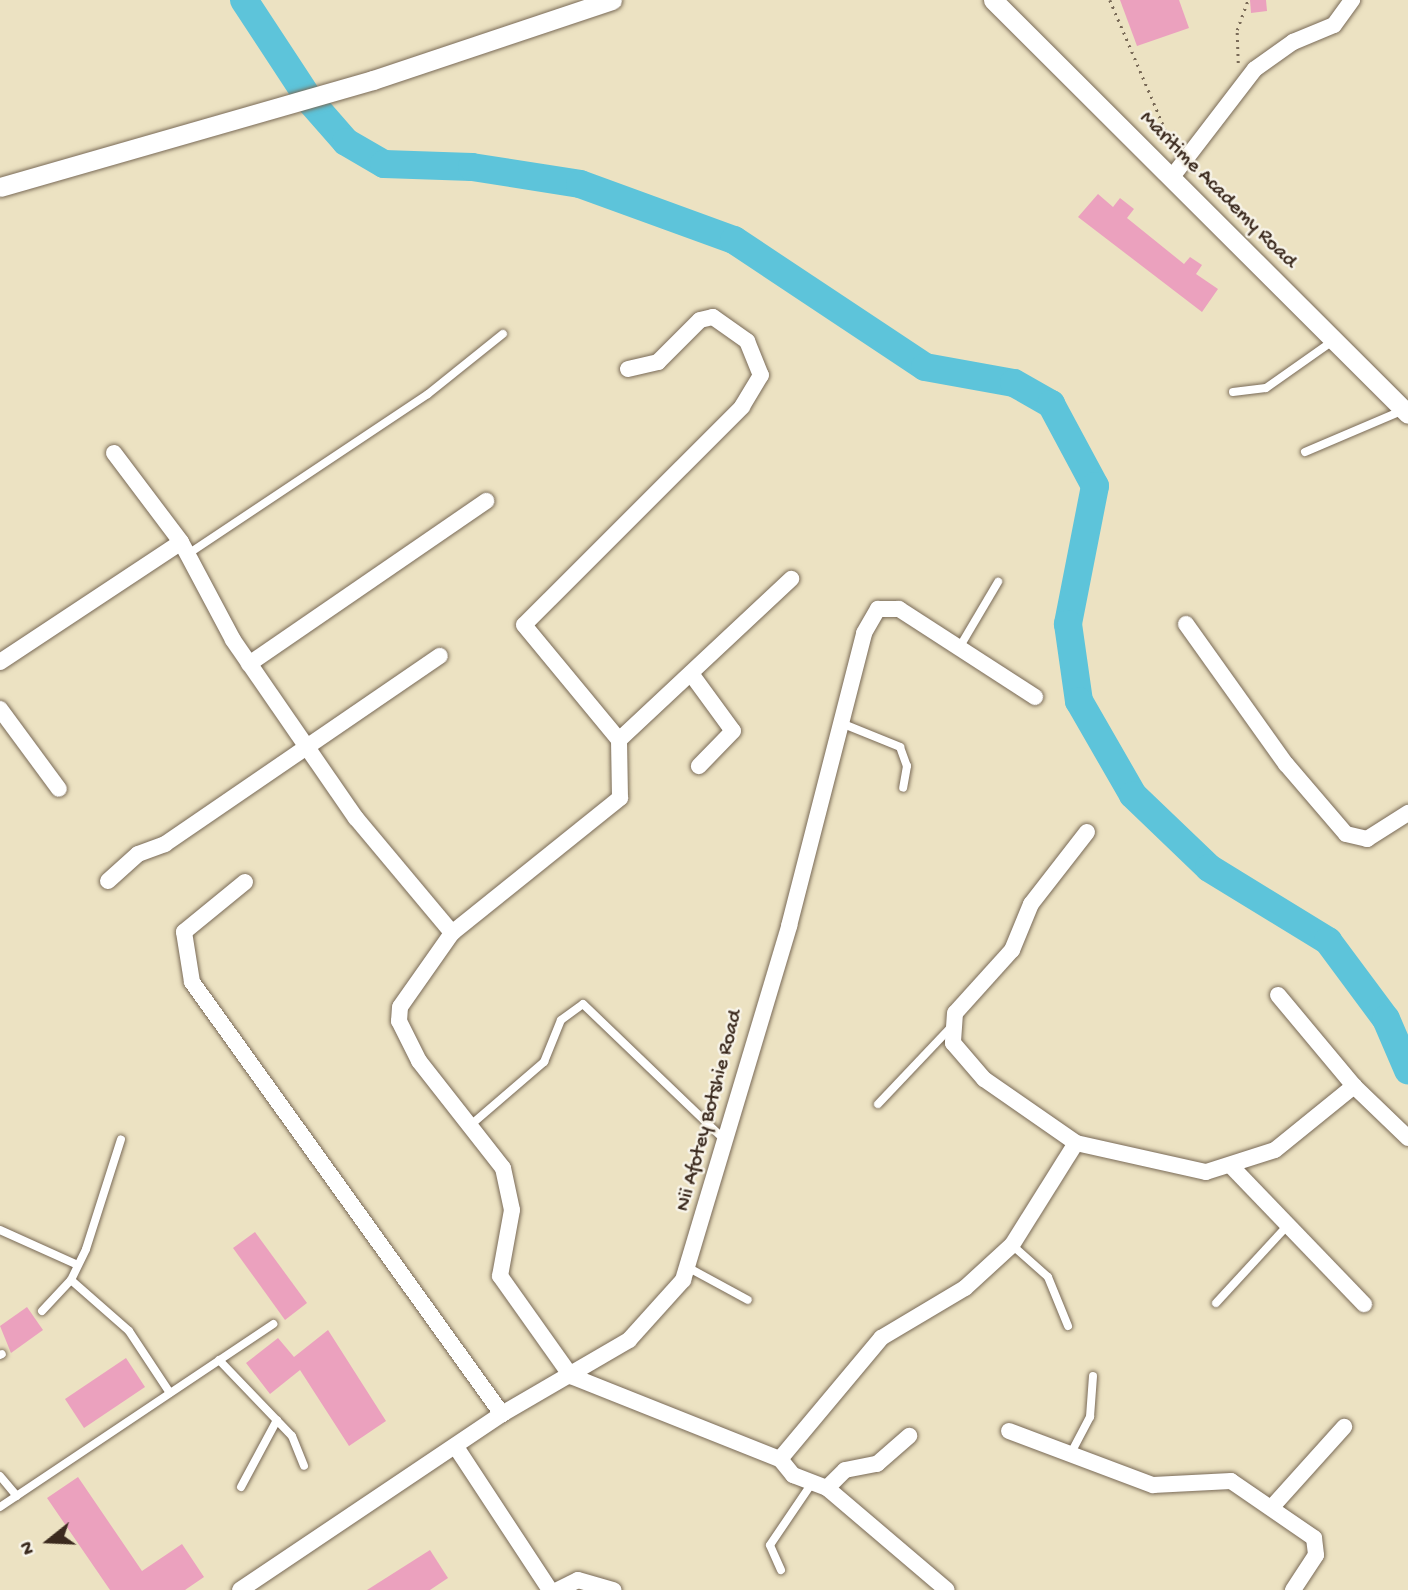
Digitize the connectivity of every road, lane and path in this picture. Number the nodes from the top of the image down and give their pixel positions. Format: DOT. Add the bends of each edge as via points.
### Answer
graph roads {
  1 [pos="612,0"];
  2 [pos="993,0"];
  3 [pos="1110,0"];
  4 [pos="1248,0"];
  5 [pos="1352,0"];
  6 [pos="1240,95"];
  7 [pos="1176,172"];
  8 [pos="0,187"];
  9 [pos="503,334"];
  10 [pos="1334,340"];
  11 [pos="628,369"];
  12 [pos="1233,392"];
  13 [pos="1406,412"];
  14 [pos="1305,452"];
  15 [pos="114,453"];
  16 [pos="486,501"];
  17 [pos="185,548"];
  18 [pos="791,579"];
  19 [pos="998,582"];
  20 [pos="1186,624"];
  21 [pos="959,648"];
  22 [pos="440,656"];
  23 [pos="0,662"];
  24 [pos="249,664"];
  25 [pos="692,676"];
  26 [pos="1035,697"];
  27 [pos="0,709"];
  28 [pos="839,722"];
  29 [pos="619,740"];
  30 [pos="308,748"];
  31 [pos="699,766"];
  32 [pos="903,788"];
  33 [pos="59,789"];
  34 [pos="1408,813"];
  35 [pos="1087,832"];
  36 [pos="108,881"];
  37 [pos="245,882"];
  38 [pos="452,933"];
  39 [pos="1278,995"];
  40 [pos="950,1028"];
  41 [pos="1354,1086"];
  42 [pos="878,1104"];
  43 [pos="473,1123"];
  44 [pos="1408,1138"];
  45 [pos="121,1139"];
  46 [pos="726,1141"];
  47 [pos="1076,1143"];
  48 [pos="1233,1168"];
  49 [pos="1288,1225"];
  50 [pos="0,1230"];
  51 [pos="1012,1245"];
  52 [pos="78,1265"];
  53 [pos="687,1267"];
  54 [pos="71,1280"];
  55 [pos="748,1300"];
  56 [pos="1216,1303"];
  57 [pos="1364,1304"];
  58 [pos="42,1311"];
  59 [pos="274,1324"];
  60 [pos="1068,1326"];
  61 [pos="219,1360"];
  62 [pos="571,1376"];
  63 [pos="1093,1376"];
  64 [pos="170,1393"];
  65 [pos="502,1414"];
  66 [pos="277,1420"];
  67 [pos="1344,1427"];
  68 [pos="1009,1431"];
  69 [pos="909,1436"];
  70 [pos="456,1447"];
  71 [pos="1072,1453"];
  72 [pos="780,1459"];
  73 [pos="304,1466"];
  74 [pos="0,1476"];
  75 [pos="819,1485"];
  76 [pos="241,1487"];
  77 [pos="17,1496"];
  78 [pos="0,1507"];
  79 [pos="1272,1507"];
  80 [pos="781,1570"];
  81 [pos="240,1590"];
  82 [pos="550,1590"];
  83 [pos="558,1590"];
  84 [pos="614,1590"];
  85 [pos="947,1590"];
  86 [pos="1293,1590"];
  1 -- 8 [label="street" via="348,88"];
  2 -- 7 [label="street, Maritime Academy Road"];
  3 -- 7 [label="path"];
  4 -- 6 [label="path" via="1237,30"];
  5 -- 6 [label="street" via="1346,17 1261,63"];
  6 -- 7 [label="street"];
  7 -- 10 [label="street, Maritime Academy Road"];
  9 -- 17 [label="lane" via="428,394"];
  10 -- 12 [label="lane" via="1266,388"];
  10 -- 13 [label="street, Maritime Academy Road"];
  11 -- 29 [label="street" via="658,362 700,320 713,317 747,341 761,375 742,407 524,625"];
  13 -- 14 [label="lane"];
  15 -- 17 [label="street"];
  16 -- 24 [label="street"];
  17 -- 23 [label="street"];
  17 -- 24 [label="street"];
  18 -- 25 [label="street"];
  19 -- 21 [label="lane"];
  20 -- 34 [label="street" via="1286,764 1346,834 1367,839"];
  21 -- 26 [label="street, Nii Afotey Botshie Road"];
  21 -- 28 [label="street, Nii Afotey Botshie Road" via="899,609 878,609 864,633"];
  22 -- 30 [label="street"];
  24 -- 30 [label="street"];
  25 -- 29 [label="street"];
  25 -- 31 [label="street" via="733,731"];
  27 -- 33 [label="street"];
  28 -- 32 [label="lane" via="901,747 907,766"];
  28 -- 46 [label="street, Nii Afotey Botshie Road" via="813,839"];
  29 -- 38 [label="street" via="622,784 609,812"];
  30 -- 36 [label="street" via="165,844 138,854"];
  30 -- 38 [label="street" via="356,818"];
  35 -- 40 [label="street" via="1031,904 1013,950 956,1013"];
  37 -- 65 [label="street" via="184,932 192,982"];
  38 -- 43 [label="street" via="404,1000 399,1021 419,1061"];
  39 -- 41 [label="street"];
  40 -- 42 [label="lane"];
  40 -- 47 [label="street" via="959,1053 984,1079"];
  41 -- 44 [label="street"];
  41 -- 48 [label="street" via="1275,1150"];
  43 -- 46 [label="lane" via="544,1062 561,1020 583,1004"];
  43 -- 62 [label="street" via="508,1183 512,1210 498,1261 505,1292"];
  45 -- 52 [label="lane"];
  46 -- 53 [label="street, Nii Afotey Botshie Road"];
  47 -- 48 [label="street" via="1189,1170"];
  47 -- 51 [label="street"];
  48 -- 49 [label="street"];
  49 -- 56 [label="lane"];
  49 -- 57 [label="street"];
  50 -- 52 [label="lane"];
  51 -- 60 [label="lane" via="1048,1277"];
  51 -- 72 [label="street" via="965,1288 881,1338"];
  52 -- 54 [label="lane"];
  53 -- 55 [label="lane"];
  53 -- 62 [label="street, Nii Afotey Botshie Road" via="629,1340"];
  54 -- 58 [label="lane"];
  54 -- 64 [label="lane" via="129,1331"];
  59 -- 61 [label="lane"];
  61 -- 64 [label="lane"];
  61 -- 66 [label="lane"];
  62 -- 65 [label="street, Nii Afotey Botshie Road"];
  62 -- 72 [label="street"];
  63 -- 71 [label="lane" via="1090,1417"];
  64 -- 77 [label="lane"];
  65 -- 70 [label="street, Nii Afotey Botshie Road"];
  66 -- 73 [label="lane"];
  66 -- 76 [label="lane"];
  67 -- 79 [label="street"];
  68 -- 71 [label="street"];
  69 -- 75 [label="street" via="877,1464 845,1470"];
  70 -- 81 [label="street, Nii Afotey Botshie Road"];
  70 -- 82 [label="street"];
  71 -- 79 [label="street" via="1153,1485 1231,1481"];
  72 -- 75 [label="street"];
  74 -- 77 [label="lane"];
  75 -- 80 [label="lane" via="771,1545"];
  75 -- 85 [label="street"];
  77 -- 78 [label="lane"];
  79 -- 86 [label="street" via="1314,1538 1316,1555"];
  83 -- 84 [label="street" via="578,1580"];
}
